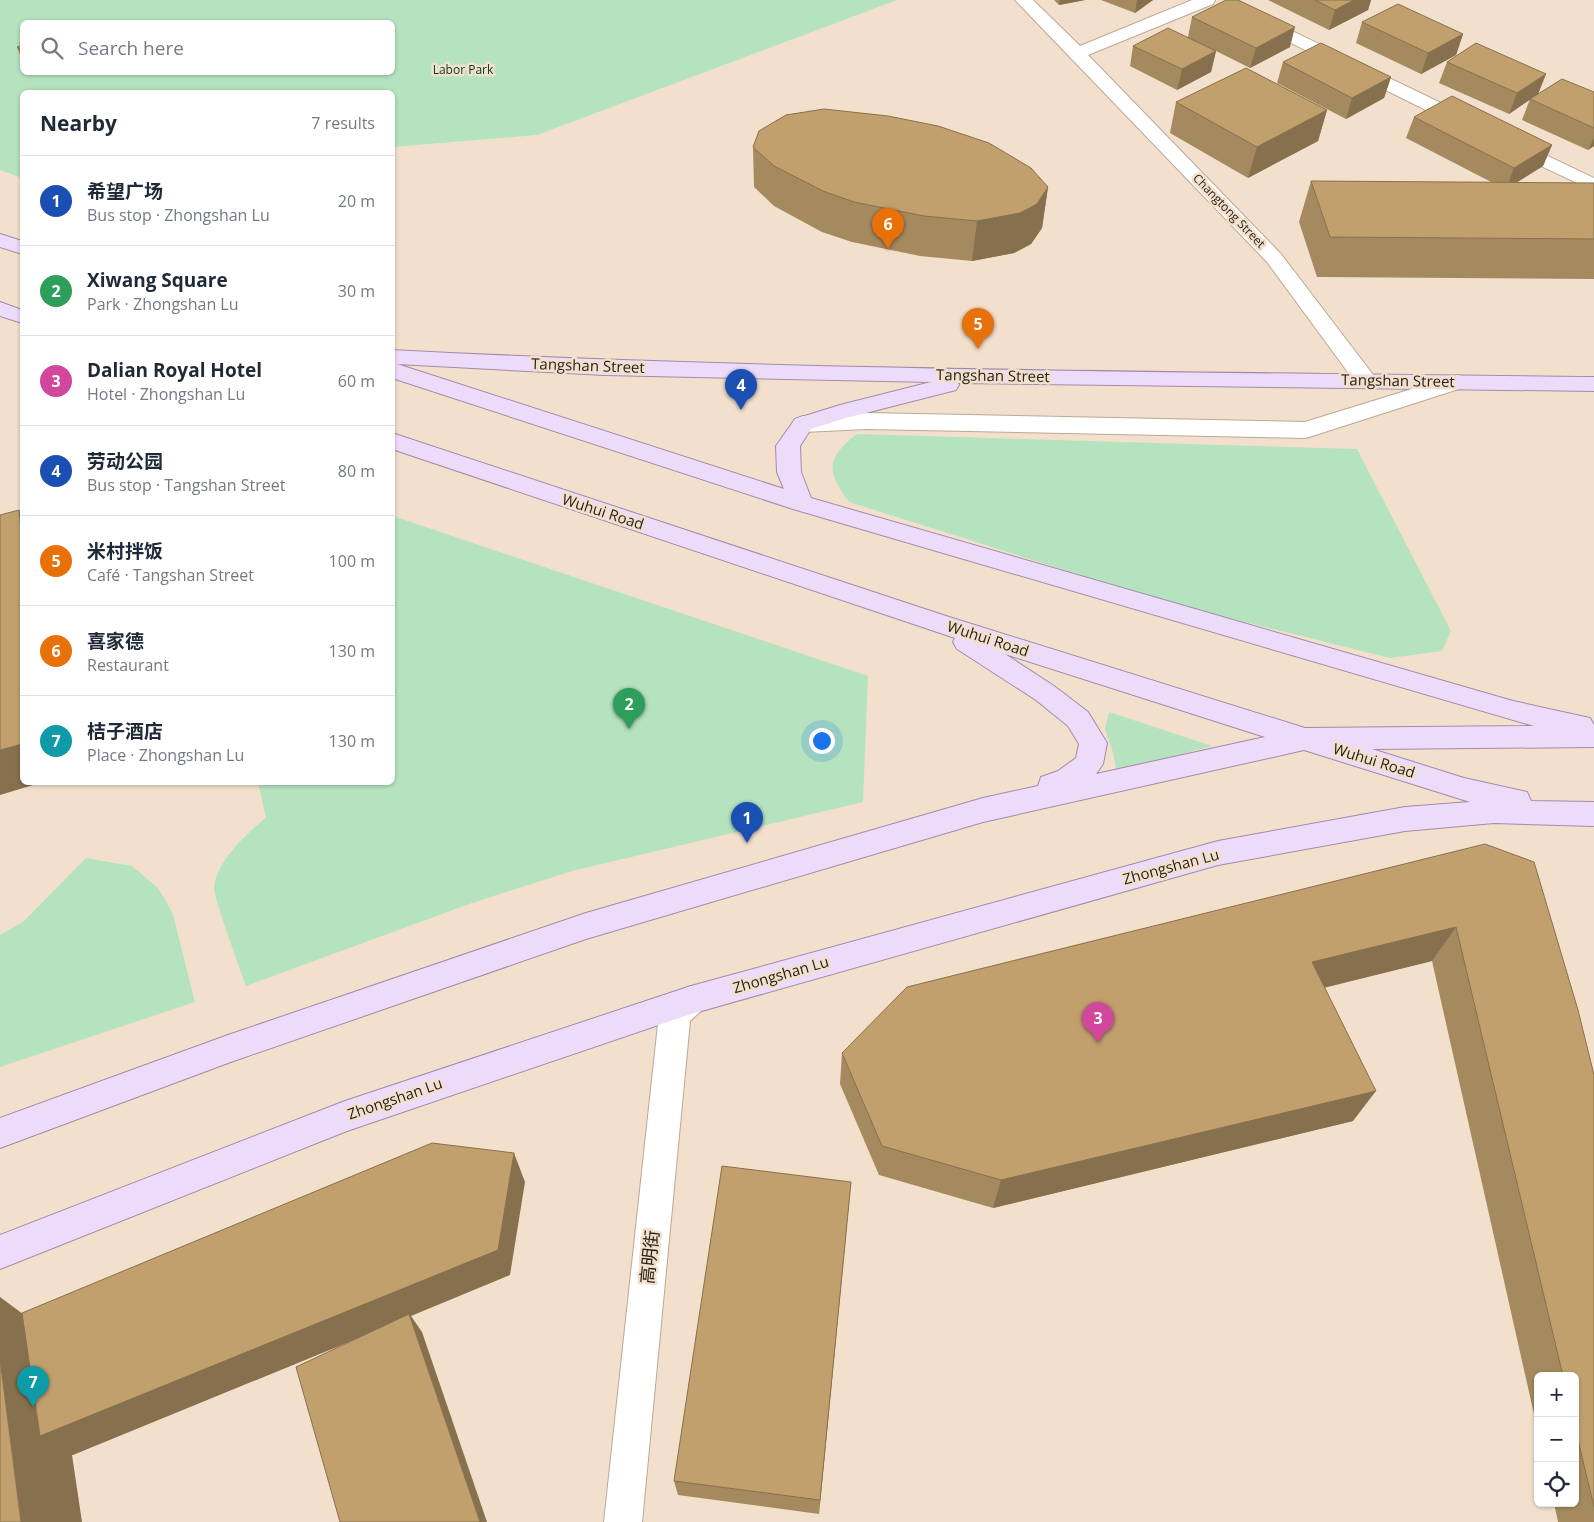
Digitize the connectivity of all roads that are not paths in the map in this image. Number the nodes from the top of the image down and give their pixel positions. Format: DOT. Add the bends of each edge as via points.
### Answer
graph roads {
  1 [pos="1023,0"];
  2 [pos="1208,0"];
  3 [pos="1245,13"];
  4 [pos="1077,53"];
  5 [pos="1594,185"];
  6 [pos="0,240"];
  7 [pos="20,247"];
  8 [pos="0,308"];
  9 [pos="20,308"];
  10 [pos="20,316"];
  11 [pos="395,357"];
  12 [pos="395,371"];
  13 [pos="981,376"];
  14 [pos="1366,381"];
  15 [pos="1457,382"];
  16 [pos="1594,384"];
  17 [pos="804,424"];
  18 [pos="395,442"];
  19 [pos="801,503"];
  20 [pos="937,623"];
  21 [pos="1594,728"];
  22 [pos="1594,736"];
  23 [pos="1304,739"];
  24 [pos="983,810"];
  25 [pos="1593,817"];
  26 [pos="691,1000"];
  27 [pos="0,1133"];
  28 [pos="0,1252"];
  29 [pos="623,1522"];
  1 -- 4 [label="street, Changtong Street"];
  2 -- 4 [label="street"];
  3 -- 5 [label="street"];
  4 -- 14 [label="street, Changtong Street" via="1274,258"];
  6 -- 7 [label="main road"];
  8 -- 9 [label="main road"];
  8 -- 10 [label="main road"];
  11 -- 13 [label="main road, Tangshan Street" via="604,368"];
  12 -- 19 [label="main road"];
  13 -- 14 [label="main road, Tangshan Street"];
  13 -- 17 [label="main road"];
  14 -- 15 [label="main road, Tangshan Street"];
  15 -- 16 [label="main road, Tangshan Street"];
  15 -- 17 [label="street" via="1306,430 867,422"];
  17 -- 19 [label="main road" via="788,446 789,472"];
  18 -- 20 [label="main road, Wuhui Road"];
  19 -- 21 [label="main road" via="1514,711"];
  20 -- 23 [label="main road, Wuhui Road"];
  20 -- 24 [label="main road" via="1045,693 1078,719 1093,743 1089,764 1068,779"];
  22 -- 23 [label="main road"];
  23 -- 24 [label="main road"];
  23 -- 25 [label="main road, Wuhui Road" via="1464,790"];
  24 -- 27 [label="main road" via="586,926 228,1049"];
  25 -- 26 [label="main road, Zhongshan Lu" via="1494,811 1405,819 1218,853"];
  26 -- 28 [label="main road, Zhongshan Lu" via="345,1116"];
  26 -- 29 [label="street, 高明街" via="674,1015"];
}
